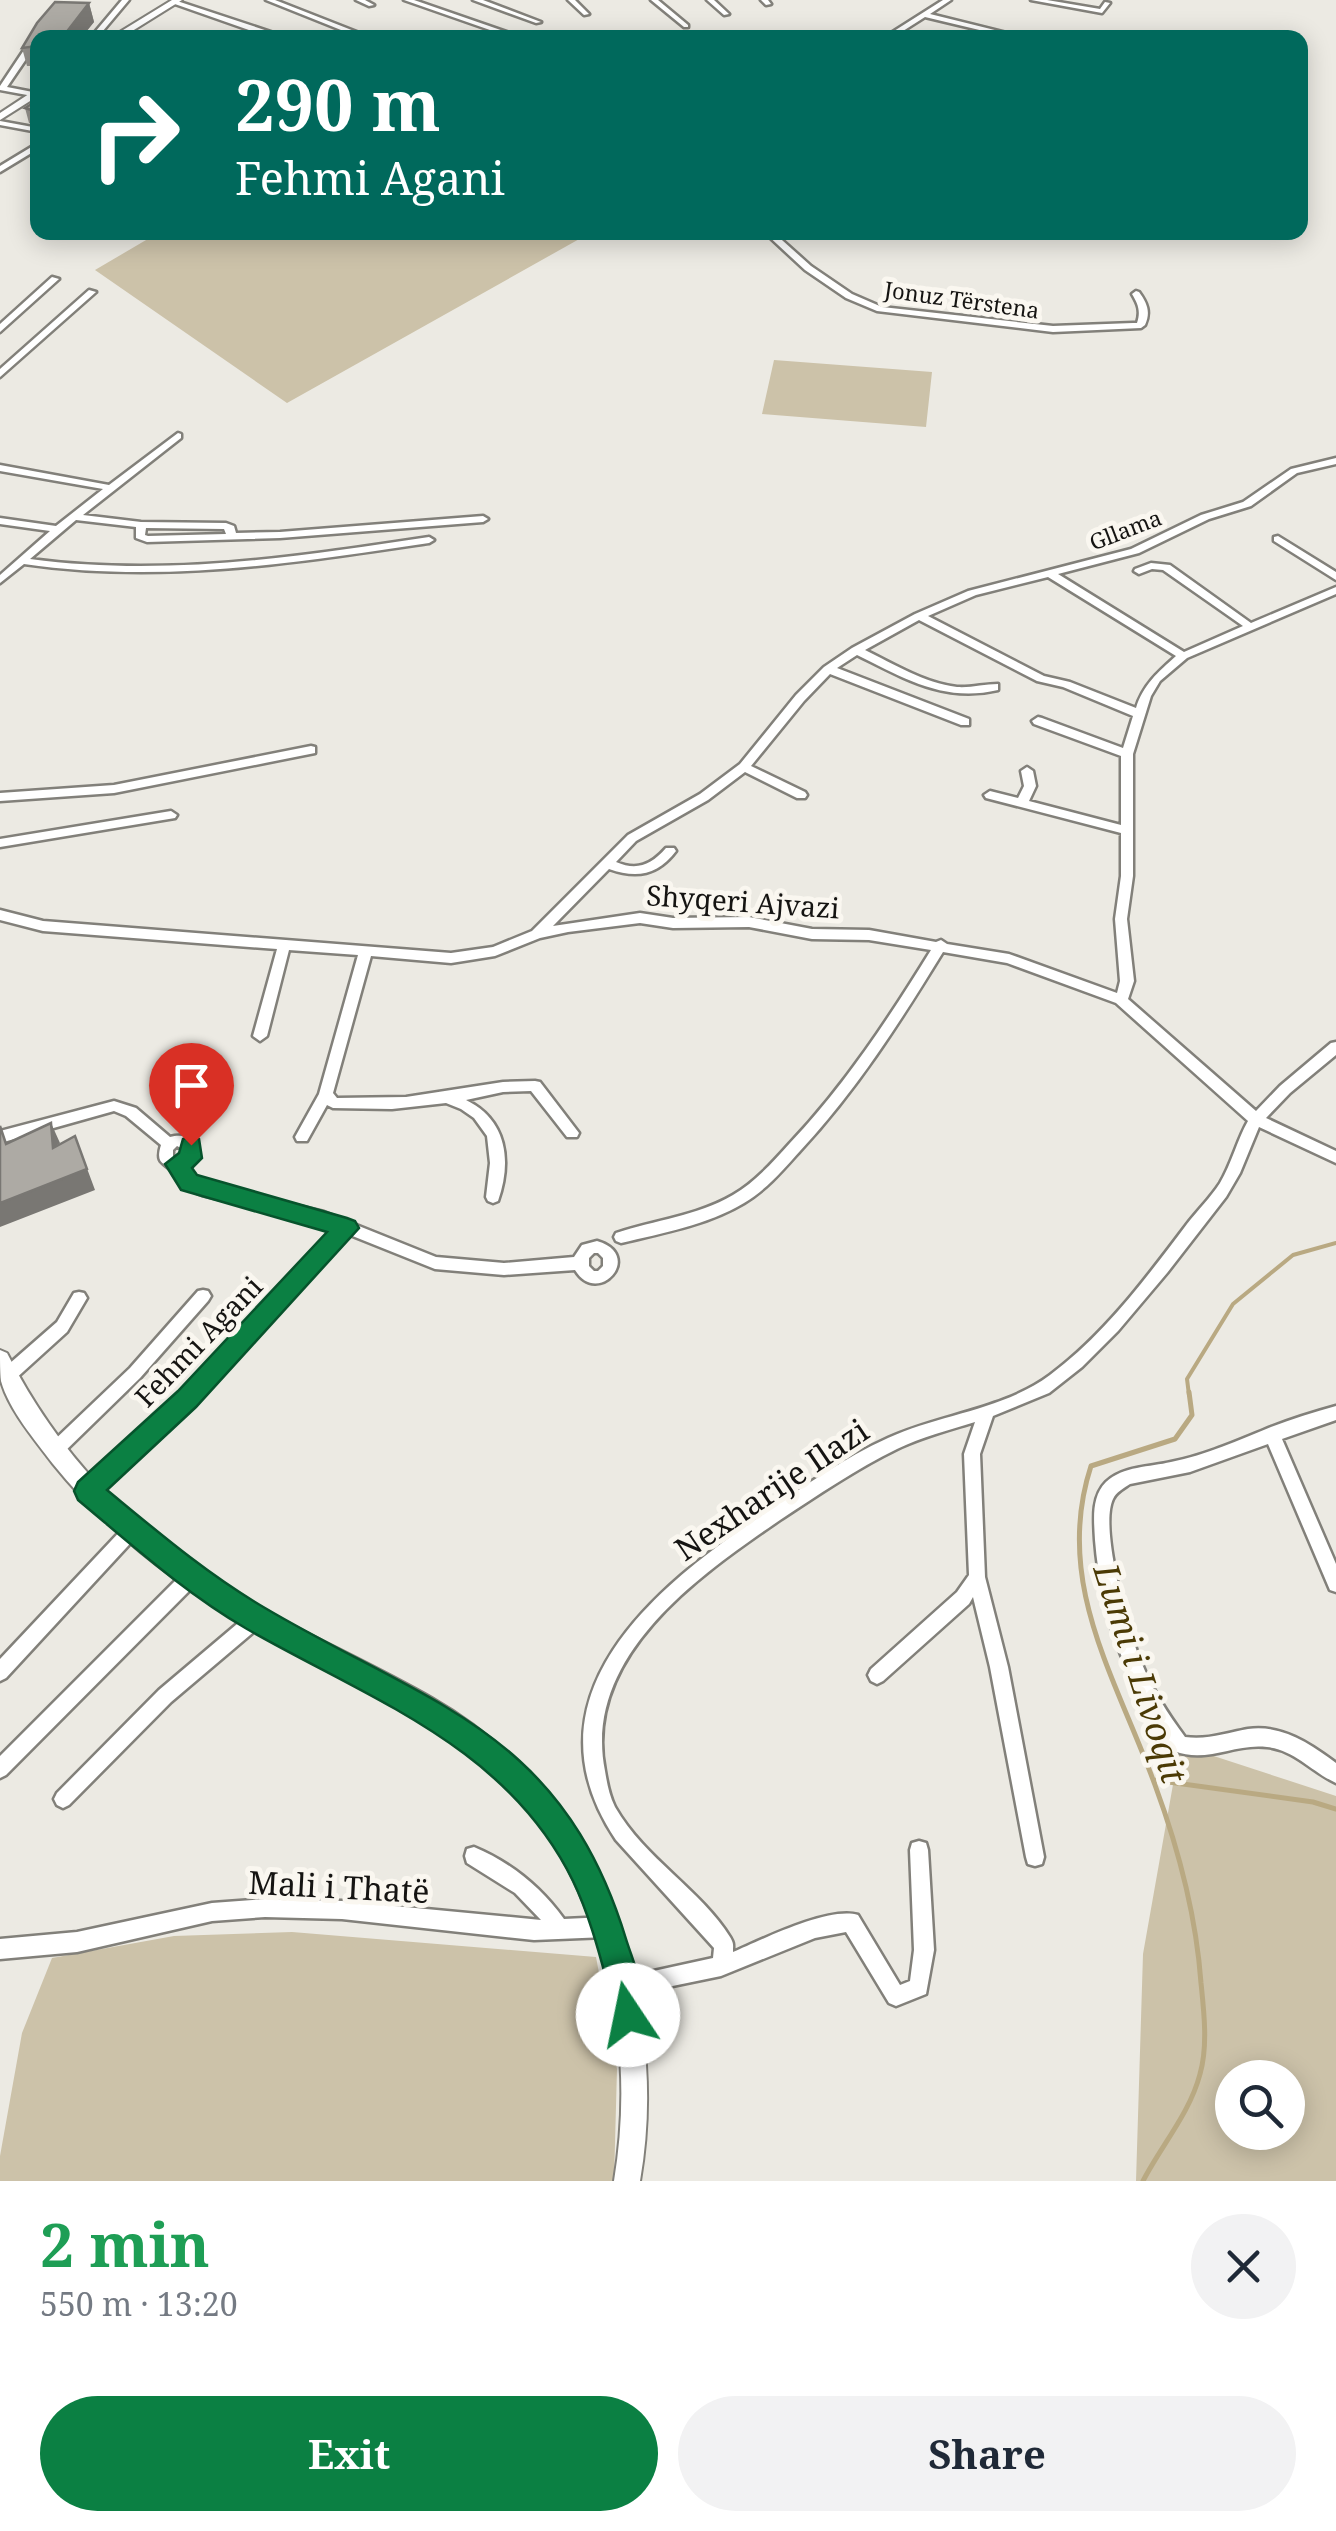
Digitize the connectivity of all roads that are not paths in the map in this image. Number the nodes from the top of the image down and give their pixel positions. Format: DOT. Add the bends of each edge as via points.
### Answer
graph roads {
  1 [pos="126,0"];
  2 [pos="269,0"];
  3 [pos="359,0"];
  4 [pos="408,0"];
  5 [pos="476,0"];
  6 [pos="571,0"];
  7 [pos="654,0"];
  8 [pos="710,0"];
  9 [pos="948,0"];
  10 [pos="1034,0"];
  11 [pos="176,1"];
  12 [pos="1107,3"];
  13 [pos="371,5"];
  14 [pos="586,14"];
  15 [pos="726,14"];
  16 [pos="924,15"];
  17 [pos="538,22"];
  18 [pos="686,26"];
  19 [pos="100,30"];
  20 [pos="127,30"];
  21 [pos="258,30"];
  22 [pos="348,30"];
  23 [pos="497,30"];
  24 [pos="898,30"];
  25 [pos="989,30"];
  26 [pos="30,47"];
  27 [pos="2,88"];
  28 [pos="30,92"];
  29 [pos="30,98"];
  30 [pos="0,120"];
  31 [pos="30,128"];
  32 [pos="30,149"];
  33 [pos="0,170"];
  34 [pos="777,240"];
  35 [pos="55,279"];
  36 [pos="92,292"];
  37 [pos="1136,294"];
  38 [pos="0,329"];
  39 [pos="0,374"];
  40 [pos="178,436"];
  41 [pos="1336,460"];
  42 [pos="0,468"];
  43 [pos="112,488"];
  44 [pos="76,517"];
  45 [pos="483,519"];
  46 [pos="0,520"];
  47 [pos="58,529"];
  48 [pos="1278,539"];
  49 [pos="428,540"];
  50 [pos="25,561"];
  51 [pos="1138,571"];
  52 [pos="1051,574"];
  53 [pos="1336,578"];
  54 [pos="0,580"];
  55 [pos="1336,590"];
  56 [pos="918,616"];
  57 [pos="1252,628"];
  58 [pos="856,650"];
  59 [pos="1183,656"];
  60 [pos="828,670"];
  61 [pos="994,687"];
  62 [pos="1138,712"];
  63 [pos="1038,720"];
  64 [pos="966,722"];
  65 [pos="311,750"];
  66 [pos="1127,754"];
  67 [pos="744,767"];
  68 [pos="1027,770"];
  69 [pos="990,794"];
  70 [pos="801,795"];
  71 [pos="0,797"];
  72 [pos="1022,803"];
  73 [pos="170,814"];
  74 [pos="1125,830"];
  75 [pos="0,843"];
  76 [pos="670,851"];
  77 [pos="606,863"];
  78 [pos="0,915"];
  79 [pos="537,934"];
  80 [pos="941,945"];
  81 [pos="284,946"];
  82 [pos="365,953"];
  83 [pos="1121,1000"];
  84 [pos="260,1036"];
  85 [pos="1336,1047"];
  86 [pos="326,1094"];
  87 [pos="447,1098"];
  88 [pos="1256,1119"];
  89 [pos="572,1134"];
  90 [pos="302,1137"];
  91 [pos="0,1138"];
  92 [pos="170,1144"];
  93 [pos="1336,1156"];
  94 [pos="177,1164"];
  95 [pos="493,1197"];
  96 [pos="347,1228"];
  97 [pos="621,1237"];
  98 [pos="578,1263"];
  99 [pos="203,1296"];
  100 [pos="80,1298"];
  101 [pos="5,1380"];
  102 [pos="987,1411"];
  103 [pos="1336,1414"];
  104 [pos="1272,1434"];
  105 [pos="54,1451"];
  106 [pos="87,1491"];
  107 [pos="132,1530"];
  108 [pos="190,1577"];
  109 [pos="977,1578"];
  110 [pos="1336,1584"];
  111 [pos="256,1619"];
  112 [pos="0,1672"];
  113 [pos="877,1675"];
  114 [pos="0,1769"];
  115 [pos="1336,1774"];
  116 [pos="64,1799"];
  117 [pos="920,1850"];
  118 [pos="474,1856"];
  119 [pos="1035,1856"];
  120 [pos="606,1927"];
  121 [pos="559,1929"];
  122 [pos="0,1948"];
  123 [pos="721,1966"];
  124 [pos="624,1986"];
  125 [pos="627,2181"];
  1 -- 19 [label="street"];
  2 -- 22 [label="street"];
  3 -- 13 [label="street"];
  4 -- 23 [label="street"];
  5 -- 17 [label="street"];
  6 -- 14 [label="street"];
  7 -- 18 [label="street"];
  8 -- 15 [label="street"];
  9 -- 16 [label="street"];
  10 -- 12 [label="street" via="1091,12"];
  11 -- 20 [label="main road"];
  11 -- 21 [label="street"];
  16 -- 24 [label="street"];
  16 -- 25 [label="street"];
  26 -- 27 [label="street"];
  27 -- 28 [label="street"];
  29 -- 30 [label="main road"];
  30 -- 31 [label="street"];
  32 -- 33 [label="street"];
  34 -- 37 [label="street, Jonuz Tërstena" via="850,296 902,313 1053,329 1142,325 1143,303"];
  35 -- 38 [label="street"];
  36 -- 39 [label="street"];
  40 -- 43 [label="street"];
  41 -- 52 [label="street, Gllama" via="1294,471 1247,504 1135,550"];
  42 -- 43 [label="street"];
  43 -- 44 [label="street"];
  44 -- 45 [label="street" via="141,525 140,536 148,539"];
  44 -- 47 [label="street"];
  46 -- 47 [label="street"];
  47 -- 50 [label="street"];
  48 -- 53 [label="street"];
  49 -- 50 [label="street" via="189,567 96,570"];
  50 -- 54 [label="street"];
  51 -- 57 [label="street" via="1166,567"];
  52 -- 56 [label="street, Gllama" via="1006,582"];
  52 -- 59 [label="street"];
  55 -- 57 [label="street"];
  56 -- 58 [label="street, Gllama"];
  56 -- 62 [label="street" via="1041,680"];
  57 -- 59 [label="street"];
  58 -- 60 [label="street, Gllama"];
  58 -- 61 [label="street" via="950,691"];
  59 -- 62 [label="street" via="1156,678"];
  60 -- 64 [label="street"];
  60 -- 67 [label="street, Gllama"];
  62 -- 66 [label="street"];
  63 -- 66 [label="street"];
  65 -- 71 [label="street" via="114,789"];
  66 -- 74 [label="street"];
  67 -- 70 [label="street"];
  67 -- 77 [label="street, Gllama" via="632,838"];
  68 -- 72 [label="street" via="1030,786"];
  69 -- 72 [label="street"];
  72 -- 74 [label="street"];
  73 -- 75 [label="street"];
  74 -- 83 [label="street" via="1121,919 1127,981"];
  76 -- 77 [label="street" via="648,872"];
  77 -- 79 [label="street, Gllama"];
  78 -- 81 [label="street, Shyqeri Ajvazi" via="43,926"];
  79 -- 80 [label="street, Shyqeri Ajvazi" via="640,918 749,922"];
  79 -- 82 [label="street, Shyqeri Ajvazi" via="495,951 451,958"];
  80 -- 83 [label="street, Shyqeri Ajvazi" via="1009,958"];
  80 -- 97 [label="street" via="818,1124 764,1180 712,1211"];
  81 -- 82 [label="street, Shyqeri Ajvazi"];
  81 -- 84 [label="street"];
  82 -- 86 [label="street"];
  83 -- 88 [label="street, Shyqeri Ajvazi"];
  85 -- 88 [label="street"];
  86 -- 87 [label="street" via="332,1103 374,1105"];
  86 -- 90 [label="street"];
  87 -- 89 [label="street" via="535,1086"];
  87 -- 95 [label="street" via="486,1118 496,1137"];
  88 -- 93 [label="street, Shyqeri Ajvazi"];
  88 -- 102 [label="street, Nexharije Ilazi" via="1229,1180 1149,1288 1054,1382"];
  91 -- 92 [label="street" via="114,1106"];
  92 -- 94 [label="street" via="164,1157"];
  92 -- 94 [label="street" via="182,1141 193,1149"];
  94 -- 96 [label="street" via="202,1189"];
  96 -- 98 [label="street" via="410,1255 466,1268"];
  96 -- 106 [label="street, Fehmi Agani" via="187,1399"];
  99 -- 105 [label="street, Fehmi Agani"];
  100 -- 101 [label="street" via="62,1327"];
  101 -- 105 [label="main road"];
  102 -- 109 [label="street" via="972,1454"];
  102 -- 123 [label="street, Nexharije Ilazi" via="907,1437 827,1480 662,1601 614,1660 594,1710 588,1752 600,1798 705,1918 724,1945"];
  103 -- 104 [label="street"];
  104 -- 110 [label="street"];
  104 -- 115 [label="street" via="1112,1487 1102,1506 1112,1603 1157,1712 1180,1745 1272,1740 1315,1756"];
  105 -- 106 [label="main road"];
  106 -- 107 [label="main road"];
  107 -- 108 [label="main road"];
  107 -- 112 [label="street"];
  108 -- 111 [label="main road"];
  108 -- 114 [label="street"];
  109 -- 113 [label="street"];
  109 -- 119 [label="street"];
  111 -- 116 [label="street" via="165,1696"];
  111 -- 120 [label="main road" via="374,1678 480,1743 551,1818 584,1870"];
  117 -- 123 [label="street" via="920,1988 896,1996 852,1922 816,1928"];
  118 -- 121 [label="street" via="514,1878"];
  120 -- 121 [label="street, Mali i Thatë"];
  120 -- 124 [label="main road"];
  121 -- 122 [label="street, Mali i Thatë" via="265,1908 212,1912 77,1942"];
  123 -- 124 [label="street"];
  124 -- 125 [label="main road" via="634,2090"];
}
